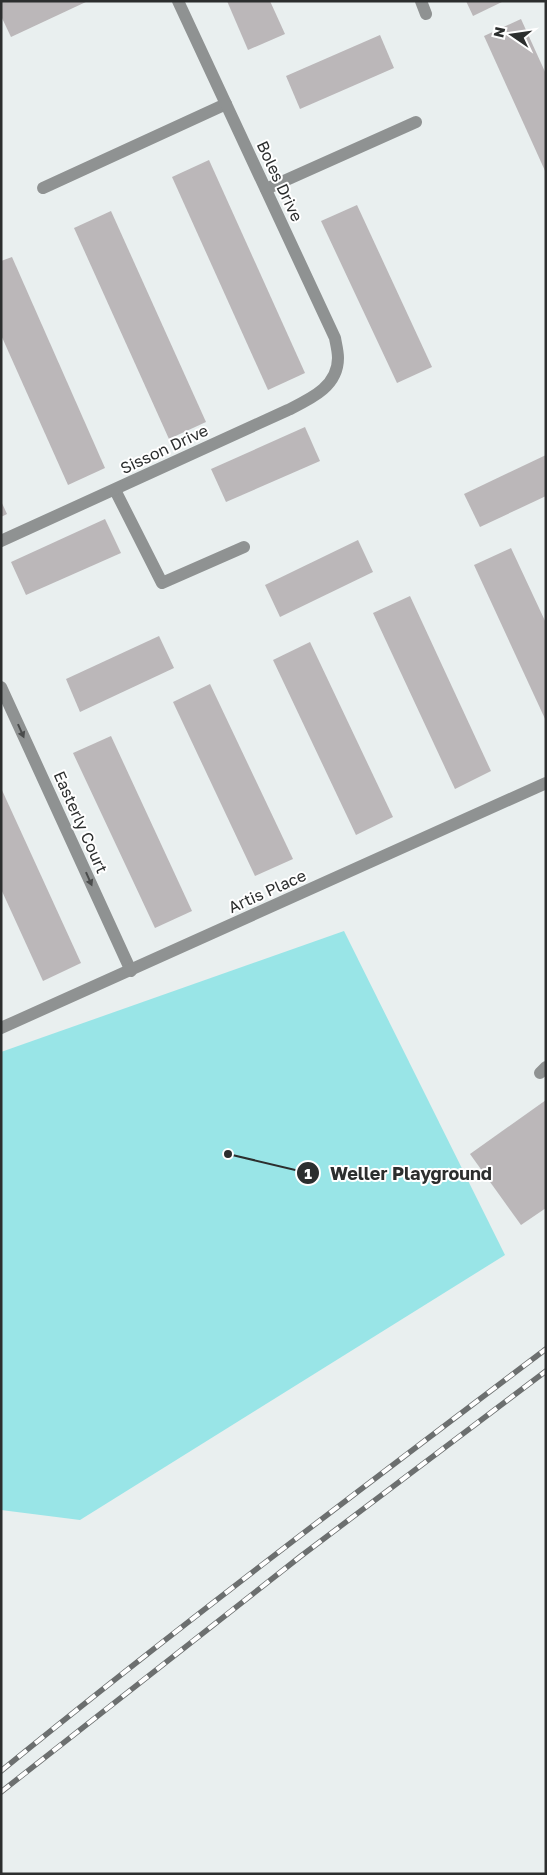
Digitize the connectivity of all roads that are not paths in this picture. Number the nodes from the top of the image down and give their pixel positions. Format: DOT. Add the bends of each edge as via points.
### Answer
graph roads {
  1 [pos="178,1"];
  2 [pos="421,1"];
  3 [pos="426,14"];
  4 [pos="226,104"];
  5 [pos="416,122"];
  6 [pos="43,188"];
  7 [pos="266,190"];
  8 [pos="333,377"];
  9 [pos="115,490"];
  10 [pos="1,541"];
  11 [pos="244,547"];
  12 [pos="1,687"];
  13 [pos="546,783"];
  14 [pos="131,971"];
  15 [pos="1,1028"];
  1 -- 4 [label="street, Boles Drive"];
  2 -- 3 [label="street"];
  4 -- 6 [label="street"];
  4 -- 7 [label="street, Boles Drive"];
  5 -- 7 [label="street"];
  7 -- 8 [label="street, Boles Drive" via="336,338 338,359"];
  8 -- 9 [label="street, Sisson Drive" via="324,390 288,410"];
  9 -- 10 [label="street, Sisson Drive"];
  9 -- 11 [label="street" via="162,582"];
  12 -- 14 [label="street, Easterly Court, one-way"];
  13 -- 14 [label="street, Artis Place"];
  14 -- 15 [label="street, Artis Place"];
}
